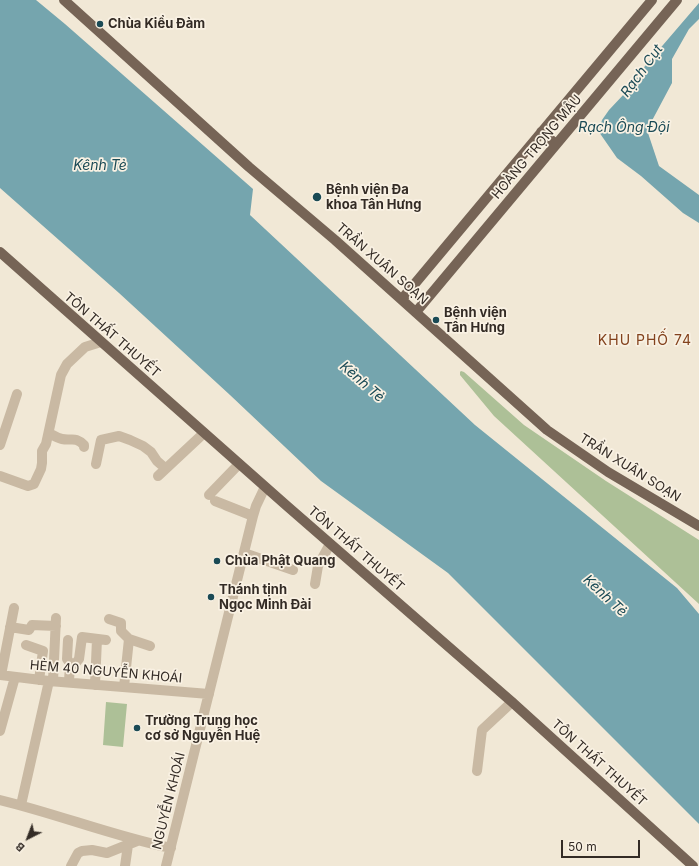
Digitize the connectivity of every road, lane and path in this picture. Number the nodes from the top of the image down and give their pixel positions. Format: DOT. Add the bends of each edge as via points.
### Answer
graph roads {
  1 [pos="64,0"];
  2 [pos="652,0"];
  3 [pos="677,0"];
  4 [pos="541,132"];
  5 [pos="556,144"];
  6 [pos="0,252"];
  7 [pos="402,299"];
  8 [pos="416,312"];
  9 [pos="101,342"];
  10 [pos="17,394"];
  11 [pos="49,433"];
  12 [pos="204,433"];
  13 [pos="0,445"];
  14 [pos="84,447"];
  15 [pos="96,464"];
  16 [pos="239,464"];
  17 [pos="165,468"];
  18 [pos="0,476"];
  19 [pos="158,476"];
  20 [pos="265,487"];
  21 [pos="253,516"];
  22 [pos="699,526"];
  23 [pos="330,544"];
  24 [pos="244,553"];
  25 [pos="293,570"];
  26 [pos="315,584"];
  27 [pos="14,608"];
  28 [pos="110,619"];
  29 [pos="10,627"];
  30 [pos="129,639"];
  31 [pos="68,640"];
  32 [pos="26,645"];
  33 [pos="150,646"];
  34 [pos="70,663"];
  35 [pos="1,675"];
  36 [pos="15,677"];
  37 [pos="47,681"];
  38 [pos="69,682"];
  39 [pos="95,685"];
  40 [pos="124,687"];
  41 [pos="209,694"];
  42 [pos="512,702"];
  43 [pos="0,731"];
  44 [pos="477,771"];
  45 [pos="0,800"];
  46 [pos="21,805"];
  47 [pos="133,843"];
  48 [pos="171,848"];
  49 [pos="71,866"];
  50 [pos="125,866"];
  51 [pos="166,866"];
  52 [pos="692,866"];
  1 -- 7 [label="main road, TRẦN XUÂN SOẠN" via="249,167"];
  2 -- 4 [label="main road, HOÀNG TRỌNG MẬU"];
  3 -- 5 [label="main road, HOÀNG TRỌNG MẬU"];
  4 -- 5 [label="main road"];
  4 -- 7 [label="main road, HOÀNG TRỌNG MẬU"];
  5 -- 8 [label="main road, HOÀNG TRỌNG MẬU"];
  6 -- 9 [label="main road, TÔN THẤT THUYẾT"];
  7 -- 8 [label="main road, TRẦN XUÂN SOẠN"];
  8 -- 22 [label="main road, TRẦN XUÂN SOẠN" via="547,430 608,472"];
  9 -- 11 [label="street" via="86,348 67,364 61,375"];
  9 -- 12 [label="main road, TÔN THẤT THUYẾT"];
  10 -- 13 [label="street"];
  11 -- 14 [label="street" via="63,439 79,440"];
  11 -- 18 [label="street" via="34,484 28,486"];
  12 -- 16 [label="main road, TÔN THẤT THUYẾT"];
  12 -- 17 [label="street"];
  15 -- 17 [label="street" via="101,440 118,436 143,446"];
  16 -- 20 [label="main road, TÔN THẤT THUYẾT"];
  16 -- 21 [label="street" via="212,498"];
  17 -- 19 [label="street"];
  20 -- 21 [label="street, NGUYỄN KHOÁI"];
  20 -- 23 [label="main road, TÔN THẤT THUYẾT"];
  21 -- 24 [label="street, NGUYỄN KHOÁI"];
  23 -- 26 [label="street" via="318,566"];
  23 -- 42 [label="main road, TÔN THẤT THUYẾT"];
  24 -- 25 [label="street"];
  24 -- 41 [label="street, NGUYỄN KHOÁI"];
  27 -- 29 [label="street"];
  28 -- 30 [label="street" via="121,623 121,631"];
  29 -- 35 [label="street"];
  29 -- 37 [label="street" via="29,630 32,625 56,622"];
  30 -- 33 [label="street"];
  30 -- 40 [label="street"];
  31 -- 34 [label="street" via="67,659"];
  32 -- 37 [label="street" via="44,651"];
  34 -- 38 [label="street"];
  34 -- 39 [label="street" via="75,664 79,659 82,637 102,639"];
  35 -- 36 [label="street, HẺM 40 NGUYỄN KHOÁI"];
  36 -- 37 [label="street, HẺM 40 NGUYỄN KHOÁI"];
  36 -- 43 [label="street"];
  37 -- 38 [label="street, HẺM 40 NGUYỄN KHOÁI"];
  37 -- 46 [label="street"];
  38 -- 39 [label="street, HẺM 40 NGUYỄN KHOÁI"];
  39 -- 40 [label="street, HẺM 40 NGUYỄN KHOÁI"];
  40 -- 41 [label="street, HẺM 40 NGUYỄN KHOÁI"];
  41 -- 48 [label="street, NGUYỄN KHOÁI"];
  42 -- 44 [label="street" via="482,730"];
  42 -- 52 [label="main road, TÔN THẤT THUYẾT"];
  45 -- 46 [label="street"];
  46 -- 47 [label="street"];
  47 -- 48 [label="street"];
  47 -- 49 [label="street" via="108,852 82,851 78,853"];
  47 -- 50 [label="street"];
  48 -- 51 [label="street, NGUYỄN KHOÁI"];
}
